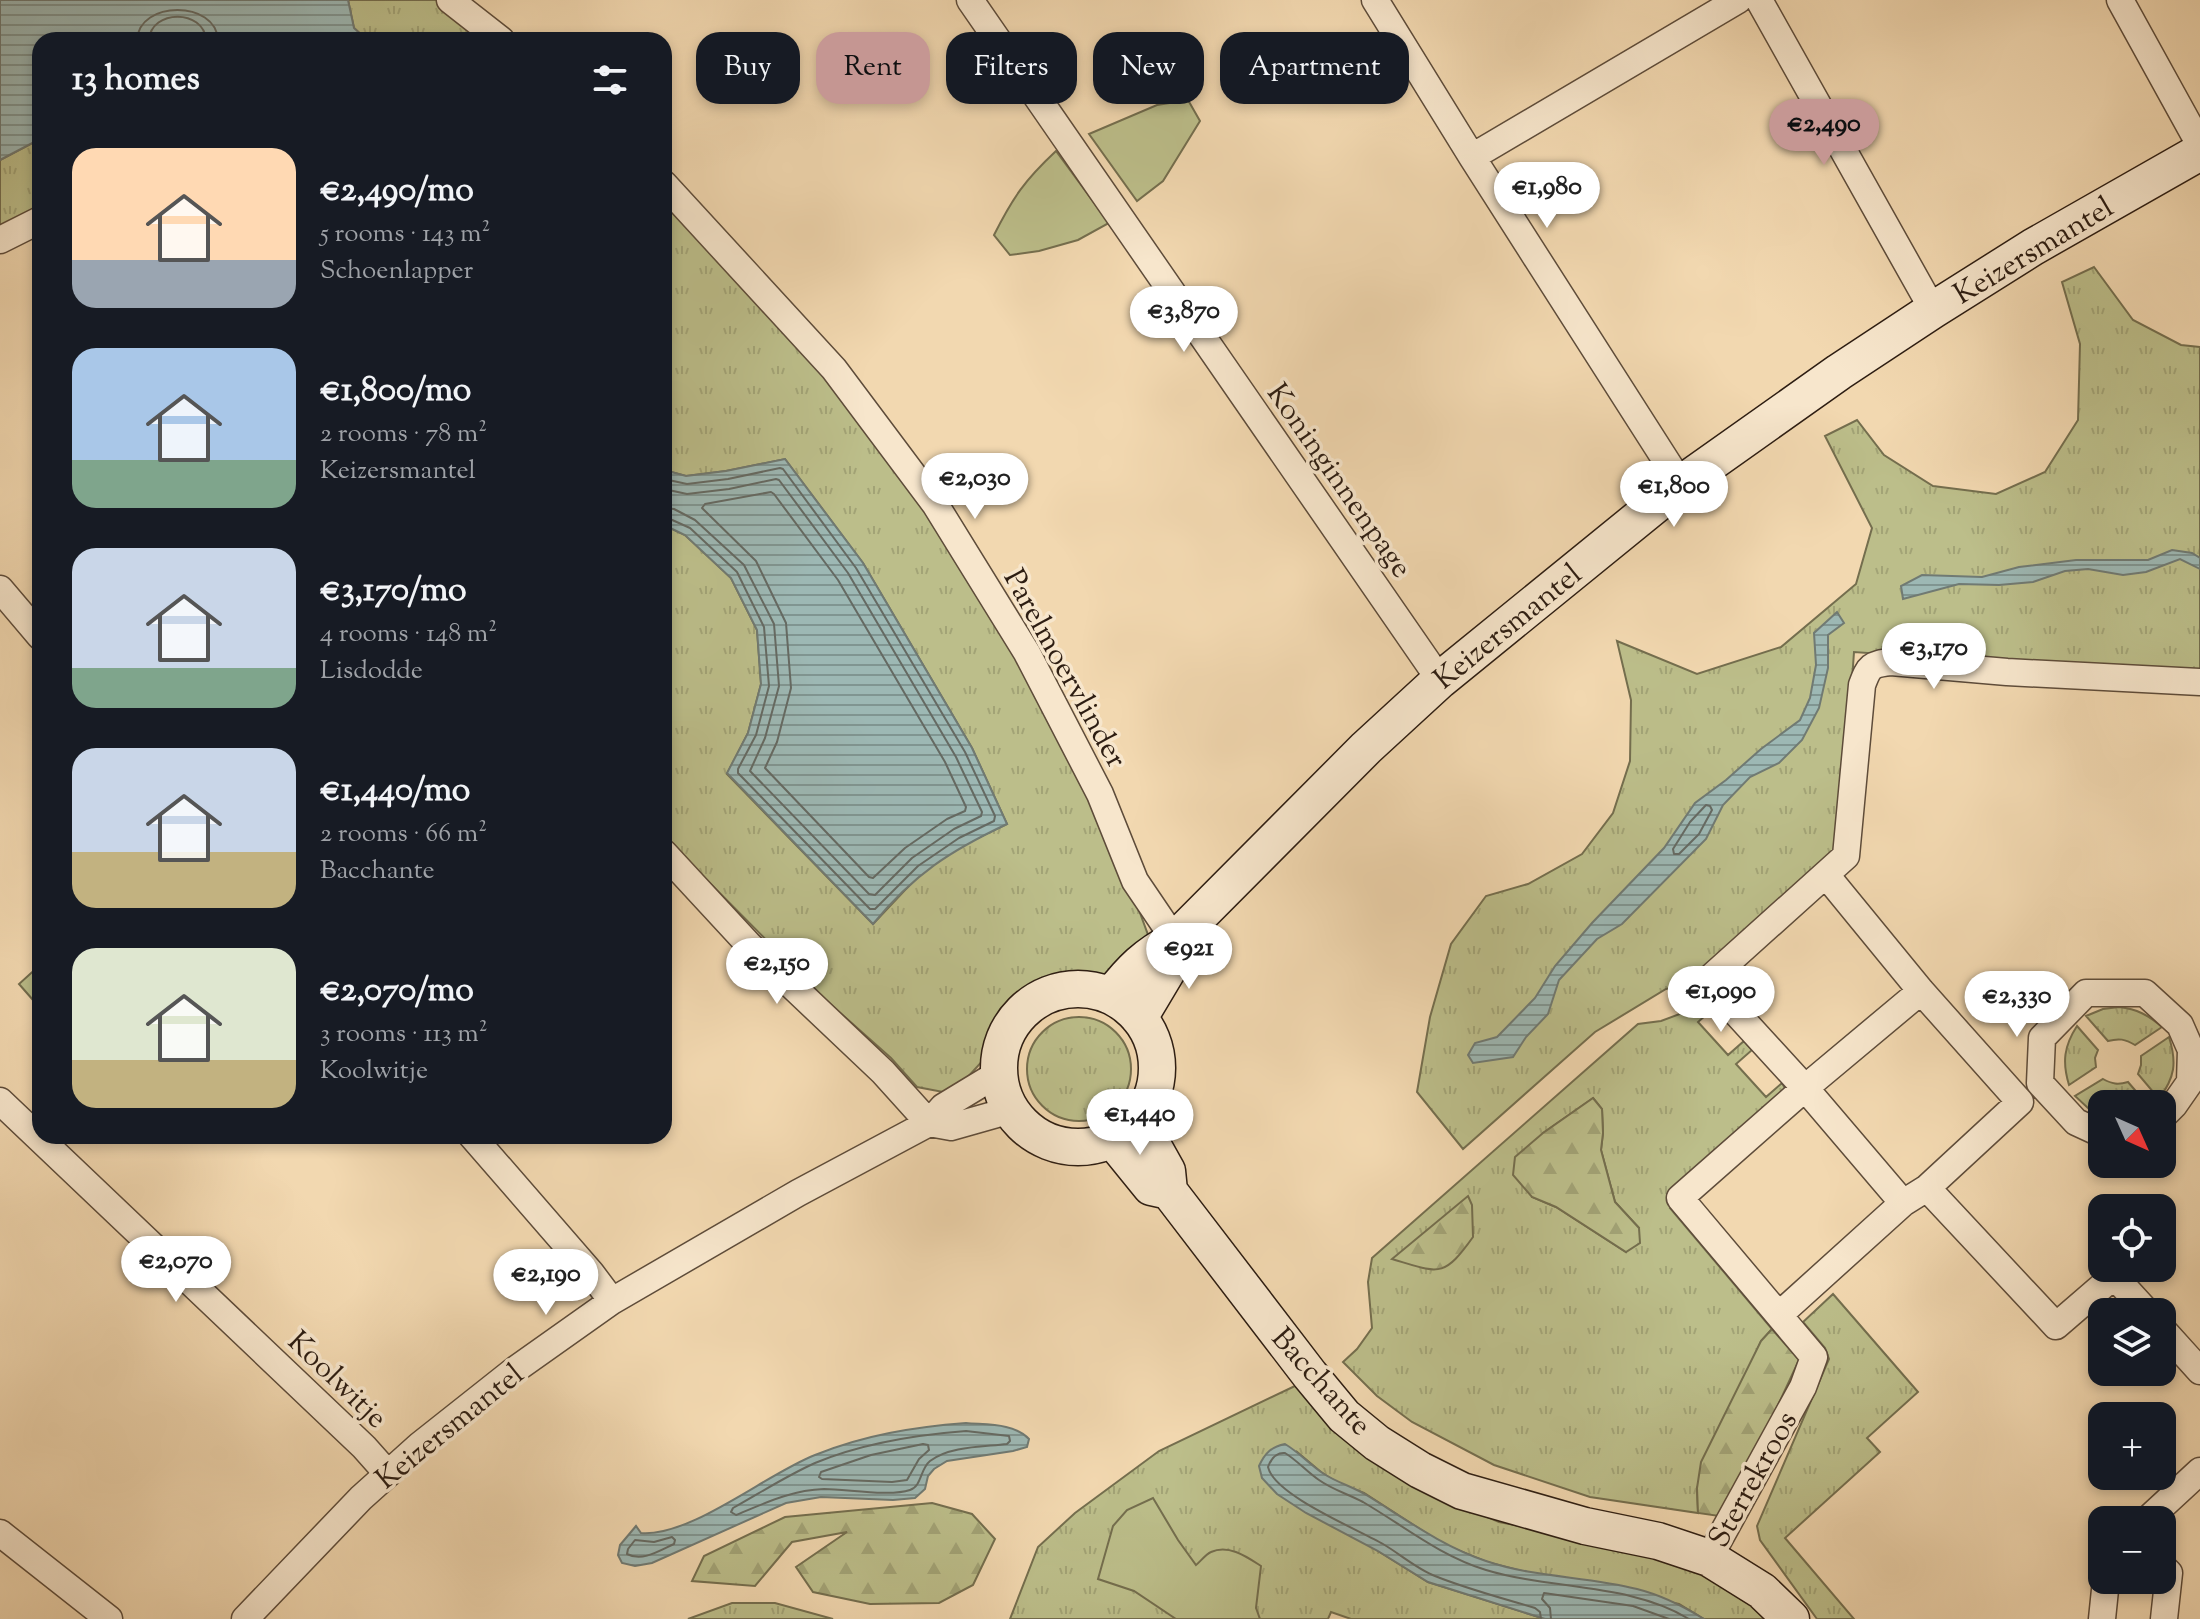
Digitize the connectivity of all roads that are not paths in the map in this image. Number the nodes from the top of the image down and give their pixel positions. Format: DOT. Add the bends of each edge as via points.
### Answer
graph roads {
  1 [pos="450,0"];
  2 [pos="970,0"];
  3 [pos="1375,0"];
  4 [pos="1738,0"];
  5 [pos="1759,0"];
  6 [pos="2120,0"];
  7 [pos="491,32"];
  8 [pos="2200,145"];
  9 [pos="2200,152"];
  10 [pos="1472,157"];
  11 [pos="672,193"];
  12 [pos="32,224"];
  13 [pos="0,240"];
  14 [pos="1933,310"];
  15 [pos="1681,484"];
  16 [pos="0,589"];
  17 [pos="32,627"];
  18 [pos="1440,680"];
  19 [pos="2200,682"];
  20 [pos="672,862"];
  21 [pos="1826,875"];
  22 [pos="1175,940"];
  23 [pos="1921,991"];
  24 [pos="1111,996"];
  25 [pos="1139,1018"];
  26 [pos="999,1073"];
  27 [pos="2040,1083"];
  28 [pos="1805,1088"];
  29 [pos="0,1101"];
  30 [pos="2020,1102"];
  31 [pos="2176,1102"];
  32 [pos="1011,1110"];
  33 [pos="929,1123"];
  34 [pos="2088,1128"];
  35 [pos="1125,1129"];
  36 [pos="32,1131"];
  37 [pos="45,1144"];
  38 [pos="479,1144"];
  39 [pos="1927,1188"];
  40 [pos="1903,1203"];
  41 [pos="2088,1298"];
  42 [pos="2088,1298"];
  43 [pos="2134,1298"];
  44 [pos="612,1301"];
  45 [pos="1779,1315"];
  46 [pos="2176,1344"];
  47 [pos="2200,1371"];
  48 [pos="2200,1471"];
  49 [pos="388,1474"];
  50 [pos="2162,1506"];
  51 [pos="0,1533"];
  52 [pos="1709,1558"];
  53 [pos="2105,1594"];
  54 [pos="2167,1594"];
  55 [pos="109,1619"];
  56 [pos="245,1619"];
  57 [pos="1791,1619"];
  58 [pos="2102,1619"];
  59 [pos="2164,1619"];
  1 -- 7 [label="street"];
  2 -- 18 [label="street, Koninginnenpage"];
  3 -- 10 [label="street"];
  4 -- 10 [label="street"];
  5 -- 14 [label="street"];
  6 -- 8 [label="street"];
  9 -- 14 [label="street, Keizersmantel"];
  10 -- 15 [label="street"];
  11 -- 22 [label="street, Parelmoervlinder" via="834,369 935,504 1027,653 1100,794 1135,881"];
  12 -- 13 [label="street"];
  14 -- 15 [label="street, Keizersmantel"];
  15 -- 18 [label="street, Keizersmantel"];
  16 -- 17 [label="street"];
  18 -- 22 [label="street, Keizersmantel"];
  19 -- 21 [label="street" via="1874,664 1862,685 1846,856"];
  20 -- 33 [label="street"];
  21 -- 23 [label="street"];
  21 -- 28 [label="street" via="1707,981"];
  22 -- 24 [label="street, Keizersmantel" via="1132,969"];
  22 -- 25 [label="street, Keizersmantel" via="1170,966"];
  23 -- 28 [label="street"];
  23 -- 30 [label="street"];
  24 -- 25 [label="street"];
  24 -- 26 [label="street" via="1071,989 1033,1003 1007,1034"];
  25 -- 35 [label="street" via="1151,1036 1156,1080 1150,1101"];
  26 -- 32 [label="street"];
  26 -- 33 [label="street, Keizersmantel" via="943,1107"];
  27 -- 30 [label="street"];
  27 -- 31 [label="street" via="2042,1038 2086,993 2145,993 2180,1025 2191,1050 2190,1082"];
  27 -- 34 [label="street" via="2076,1122"];
  28 -- 40 [label="street"];
  28 -- 45 [label="street" via="1680,1198"];
  29 -- 36 [label="street, Koolwitje"];
  30 -- 39 [label="street"];
  32 -- 33 [label="street, Keizersmantel" via="951,1127"];
  32 -- 35 [label="street" via="1038,1137 1055,1144 1094,1146"];
  33 -- 44 [label="street, Keizersmantel"];
  35 -- 52 [label="street, Bacchante" via="1167,1171 1169,1191 1310,1375 1344,1416 1377,1443 1462,1491"];
  37 -- 49 [label="street, Koolwitje"];
  38 -- 44 [label="street"];
  39 -- 40 [label="street"];
  39 -- 41 [label="street" via="2056,1326"];
  40 -- 45 [label="street"];
  42 -- 43 [label="street" via="2114,1276"];
  44 -- 49 [label="street, Keizersmantel" via="516,1369"];
  45 -- 52 [label="street, Sterrekroos" via="1814,1357 1803,1387"];
  46 -- 47 [label="street"];
  48 -- 50 [label="street"];
  49 -- 56 [label="street, Keizersmantel"];
  51 -- 55 [label="street"];
  52 -- 57 [label="street, Sterrekroos" via="1754,1585"];
  53 -- 58 [label="street"];
  54 -- 59 [label="street"];
}
